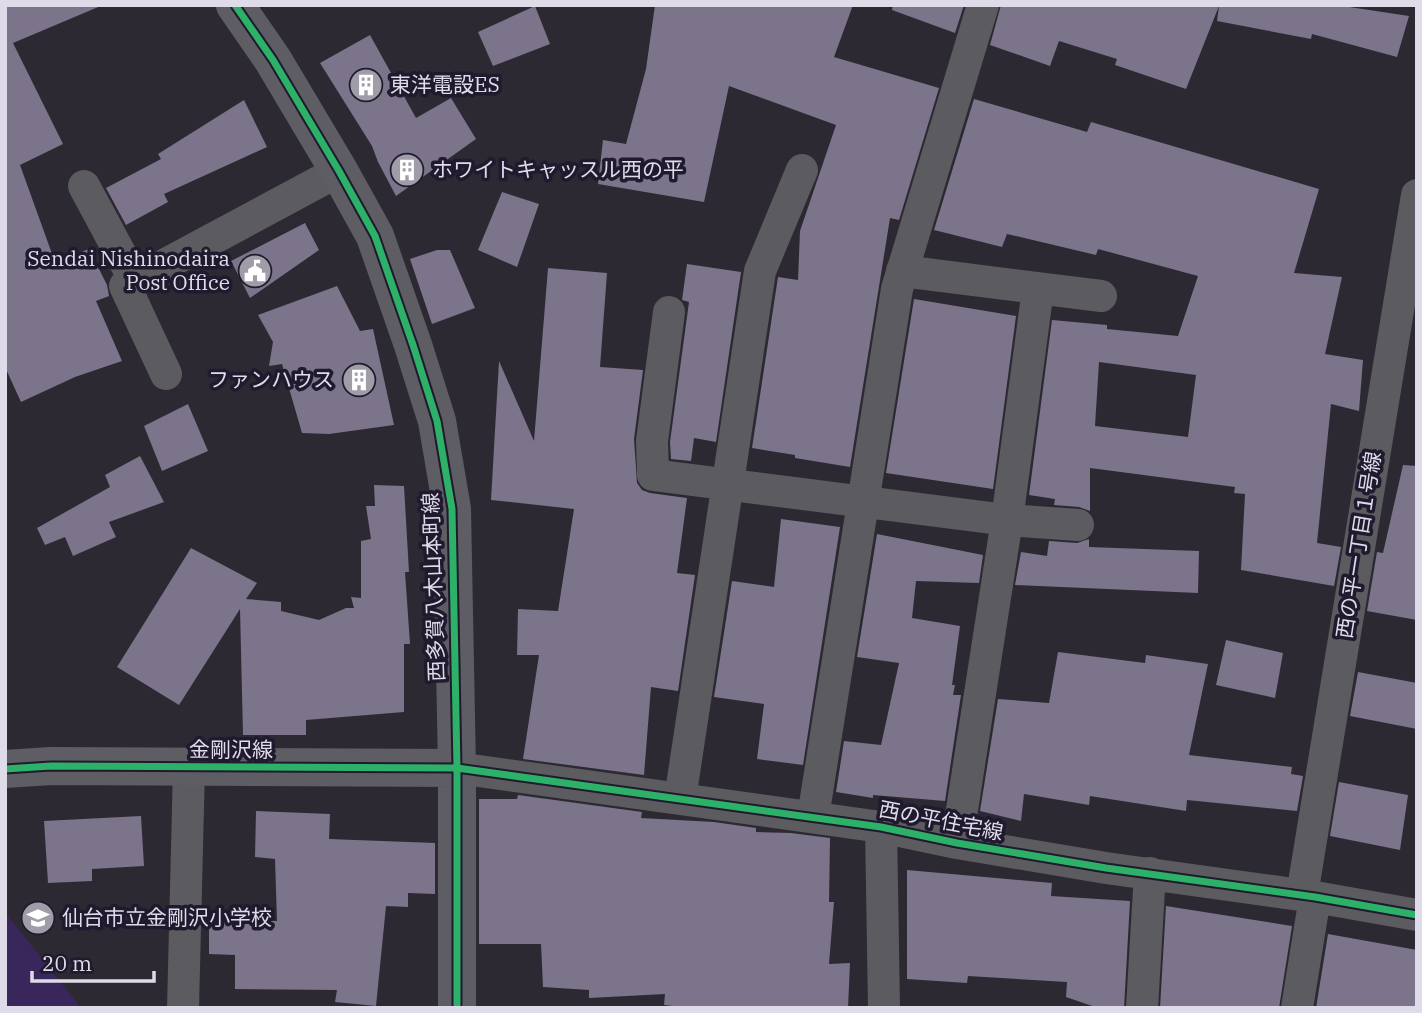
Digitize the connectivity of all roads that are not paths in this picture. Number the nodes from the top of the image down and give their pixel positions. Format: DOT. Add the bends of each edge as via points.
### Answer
graph roads {
  1 [pos="235,5"];
  2 [pos="983,5"];
  3 [pos="802,170"];
  4 [pos="339,171"];
  5 [pos="84,186"];
  6 [pos="1417,195"];
  7 [pos="902,271"];
  8 [pos="135,281"];
  9 [pos="1038,289"];
  10 [pos="1101,296"];
  11 [pos="669,312"];
  12 [pos="166,374"];
  13 [pos="727,485"];
  14 [pos="863,502"];
  15 [pos="1007,520"];
  16 [pos="1079,525"];
  17 [pos="189,767"];
  18 [pos="457,768"];
  19 [pos="5,769"];
  20 [pos="680,799"];
  21 [pos="813,817"];
  22 [pos="881,827"];
  23 [pos="957,842"];
  24 [pos="1150,873"];
  25 [pos="1309,896"];
  26 [pos="1417,915"];
  27 [pos="183,1008"];
  28 [pos="457,1008"];
  29 [pos="884,1008"];
  30 [pos="1142,1008"];
  31 [pos="1297,1008"];
  1 -- 4 [label="street, 西多賀八木山本町線"];
  2 -- 7 [label="street"];
  3 -- 13 [label="street" via="760,271"];
  4 -- 8 [label="street"];
  4 -- 18 [label="street, 西多賀八木山本町線" via="374,236 437,421 452,509"];
  5 -- 8 [label="street"];
  6 -- 25 [label="street, 西の平一丁目１号線"];
  7 -- 9 [label="street"];
  7 -- 14 [label="street"];
  8 -- 12 [label="street" via="125,286"];
  9 -- 10 [label="street"];
  9 -- 15 [label="street"];
  11 -- 13 [label="street" via="652,441 653,475"];
  13 -- 14 [label="street"];
  13 -- 20 [label="street"];
  14 -- 15 [label="street"];
  14 -- 21 [label="street"];
  15 -- 16 [label="street"];
  15 -- 23 [label="street"];
  17 -- 18 [label="street, 金剛沢線"];
  17 -- 19 [label="street, 金剛沢線"];
  17 -- 27 [label="street"];
  18 -- 20 [label="street, 西の平住宅線"];
  18 -- 28 [label="street, 西多賀八木山本町線"];
  20 -- 21 [label="street, 西の平住宅線"];
  21 -- 22 [label="street, 西の平住宅線"];
  22 -- 23 [label="street, 西の平住宅線"];
  22 -- 29 [label="street"];
  23 -- 24 [label="street, 西の平住宅線"];
  24 -- 25 [label="street, 西の平住宅線"];
  24 -- 30 [label="street"];
  25 -- 26 [label="street, 西の平住宅線"];
  25 -- 31 [label="street, 西の平一丁目１号線"];
}
